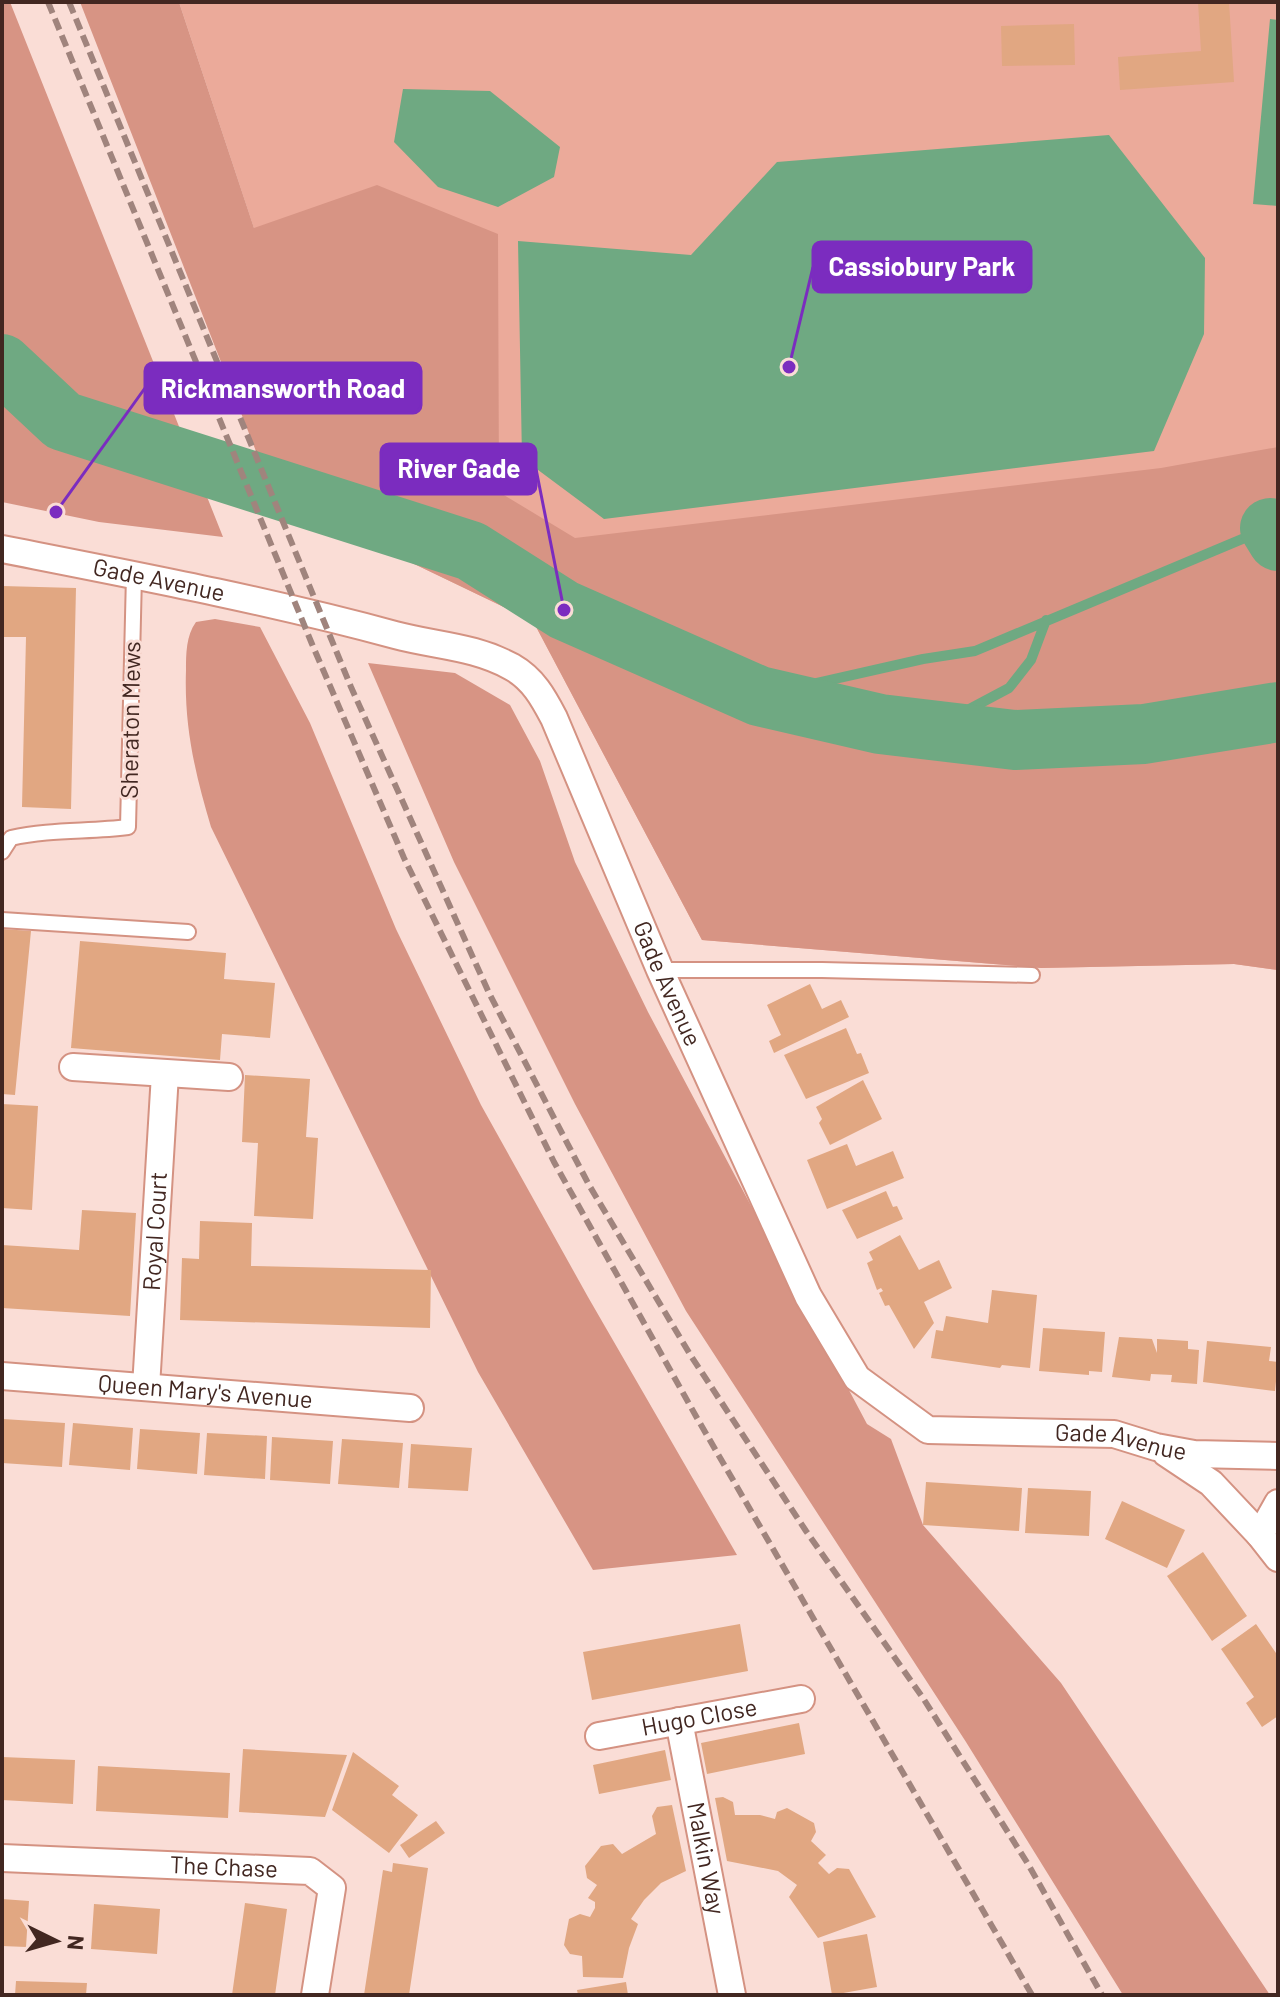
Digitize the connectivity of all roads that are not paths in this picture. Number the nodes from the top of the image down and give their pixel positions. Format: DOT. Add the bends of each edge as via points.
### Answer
graph roads {
  1 [pos="2,549"];
  2 [pos="134,575"];
  3 [pos="2,852"];
  4 [pos="2,920"];
  5 [pos="188,932"];
  6 [pos="660,970"];
  7 [pos="1032,975"];
  8 [pos="73,1067"];
  9 [pos="165,1074"];
  10 [pos="229,1077"];
  11 [pos="2,1376"];
  12 [pos="146,1387"];
  13 [pos="410,1408"];
  14 [pos="1156,1447"];
  15 [pos="1278,1456"];
  16 [pos="1278,1503"];
  17 [pos="1260,1535"];
  18 [pos="1278,1558"];
  19 [pos="801,1699"];
  20 [pos="679,1721"];
  21 [pos="599,1736"];
  22 [pos="2,1858"];
  23 [pos="315,1995"];
  24 [pos="732,1995"];
  1 -- 2 [label="street, Gade Avenue"];
  2 -- 3 [label="lane, Sheraton Mews" via="128,827 40,832 11,838"];
  2 -- 6 [label="street, Gade Avenue" via="448,644 514,669 542,693"];
  4 -- 5 [label="lane"];
  6 -- 7 [label="lane"];
  6 -- 14 [label="street, Gade Avenue" via="808,1296 857,1378 928,1430 1114,1434"];
  8 -- 9 [label="street"];
  9 -- 10 [label="street"];
  9 -- 12 [label="street, Royal Court"];
  11 -- 12 [label="street, Queen Mary's Avenue"];
  12 -- 13 [label="street, Queen Mary's Avenue"];
  14 -- 15 [label="street, Gade Avenue" via="1194,1454"];
  14 -- 17 [label="street" via="1211,1483"];
  16 -- 17 [label="street"];
  17 -- 18 [label="street"];
  19 -- 20 [label="street, Hugo Close"];
  20 -- 21 [label="street, Hugo Close"];
  20 -- 24 [label="street, Malkin Way"];
  22 -- 23 [label="street, The Chase" via="310,1871 332,1888"];
}
